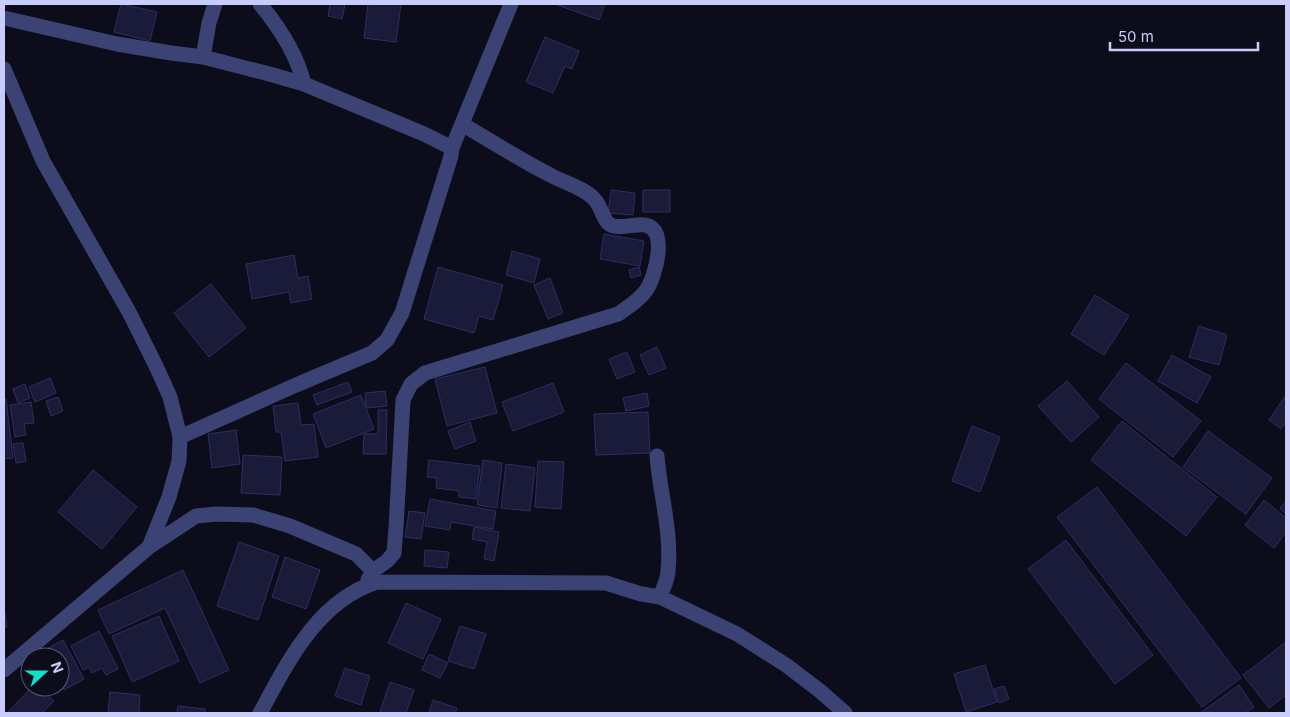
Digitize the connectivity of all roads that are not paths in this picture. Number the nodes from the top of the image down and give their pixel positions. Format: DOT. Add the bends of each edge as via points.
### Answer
graph roads {
  1 [pos="215,4"];
  2 [pos="260,4"];
  3 [pos="511,4"];
  4 [pos="4,18"];
  5 [pos="203,57"];
  6 [pos="4,70"];
  7 [pos="304,84"];
  8 [pos="462,124"];
  9 [pos="452,148"];
  10 [pos="180,437"];
  11 [pos="657,456"];
  12 [pos="149,547"];
  13 [pos="373,571"];
  14 [pos="366,586"];
  15 [pos="660,596"];
  16 [pos="4,670"];
  17 [pos="260,713"];
  18 [pos="845,713"];
  1 -- 5 [label="street"];
  2 -- 7 [label="street" via="286,41"];
  3 -- 8 [label="street"];
  4 -- 5 [label="street" via="117,44"];
  5 -- 7 [label="street"];
  6 -- 10 [label="street" via="43,161 156,366 170,397"];
  7 -- 9 [label="street"];
  8 -- 9 [label="street"];
  8 -- 13 [label="street" via="584,192 595,200 608,224 646,224 657,236 659,249 646,290 618,314 425,373 411,384 403,400 394,553"];
  9 -- 10 [label="street" via="402,313 387,340 372,353"];
  10 -- 12 [label="street" via="180,461"];
  11 -- 15 [label="street" via="669,552 668,573"];
  12 -- 13 [label="street" via="196,516 253,515 290,526 356,554"];
  12 -- 16 [label="street"];
  13 -- 14 [label="street"];
  14 -- 15 [label="street" via="377,582 606,583 641,594"];
  14 -- 17 [label="street" via="349,594 308,632"];
  15 -- 18 [label="street" via="737,634 786,665"];
}
